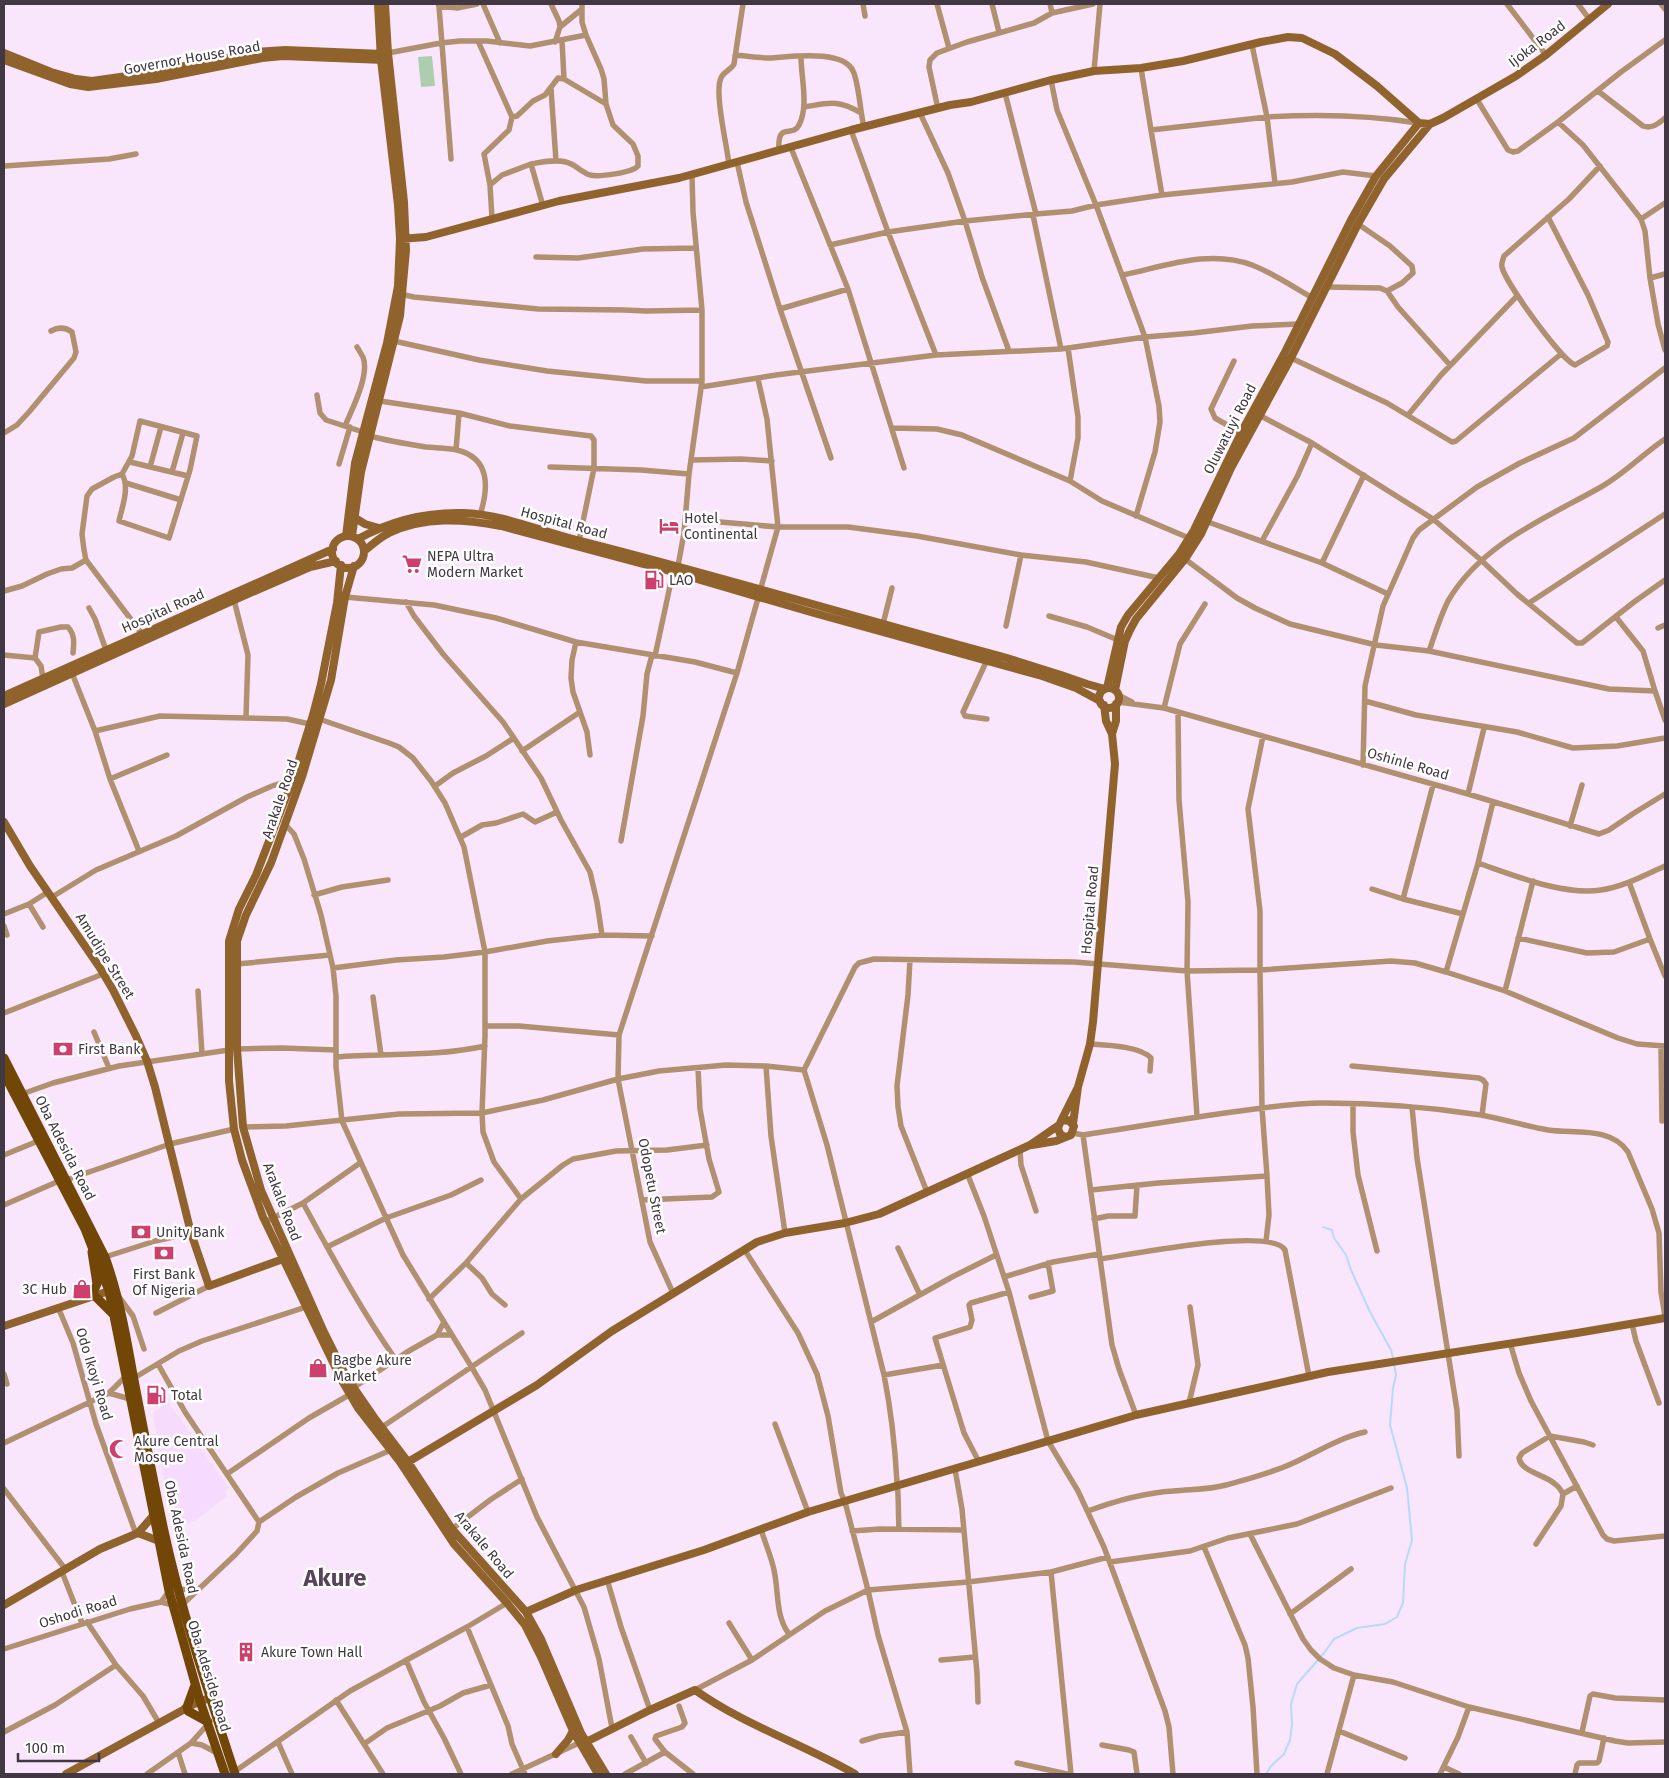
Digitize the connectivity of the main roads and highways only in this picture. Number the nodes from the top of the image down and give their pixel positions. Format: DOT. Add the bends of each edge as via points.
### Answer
graph roads {
  1 [pos="4,1058"];
  2 [pos="4,1074"];
  3 [pos="62,1180"];
  4 [pos="91,1245"];
  5 [pos="113,1293"];
  6 [pos="114,1315"];
  7 [pos="130,1377"];
  8 [pos="173,1590"];
  9 [pos="177,1605"];
  10 [pos="196,1684"];
  11 [pos="206,1702"];
  12 [pos="208,1723"];
  13 [pos="232,1774"];
  1 -- 3 [label="main road, Oba Adesida Road"];
  2 -- 3 [label="main road, Oba Adesida Road"];
  3 -- 4 [label="main road, Oba Adesida Road"];
  3 -- 5 [label="main road, Oba Adesida Road" via="105,1257"];
  4 -- 5 [label="main road, Oba Adesida Road"];
  4 -- 6 [label="main road" via="96,1284 93,1295"];
  5 -- 6 [label="main road"];
  5 -- 7 [label="main road, Oba Adesida Road" via="125,1326"];
  6 -- 7 [label="main road"];
  7 -- 8 [label="main road, Oba Adesida Road" via="164,1530"];
  7 -- 8 [label="main road" via="130,1399 153,1516"];
  8 -- 9 [label="main road, Oba Adesida Road"];
  9 -- 10 [label="main road, Oba Adeside Road"];
  9 -- 11 [label="main road, Oba Adesida Road"];
  10 -- 11 [label="main road, Oba Adeside Road"];
  10 -- 12 [label="main road" via="186,1709"];
  11 -- 12 [label="main road, Oba Adeside Road"];
  11 -- 13 [label="main road, Oba Adesida Road"];
  12 -- 13 [label="main road, Oba Adeside Road" via="218,1754"];
}
